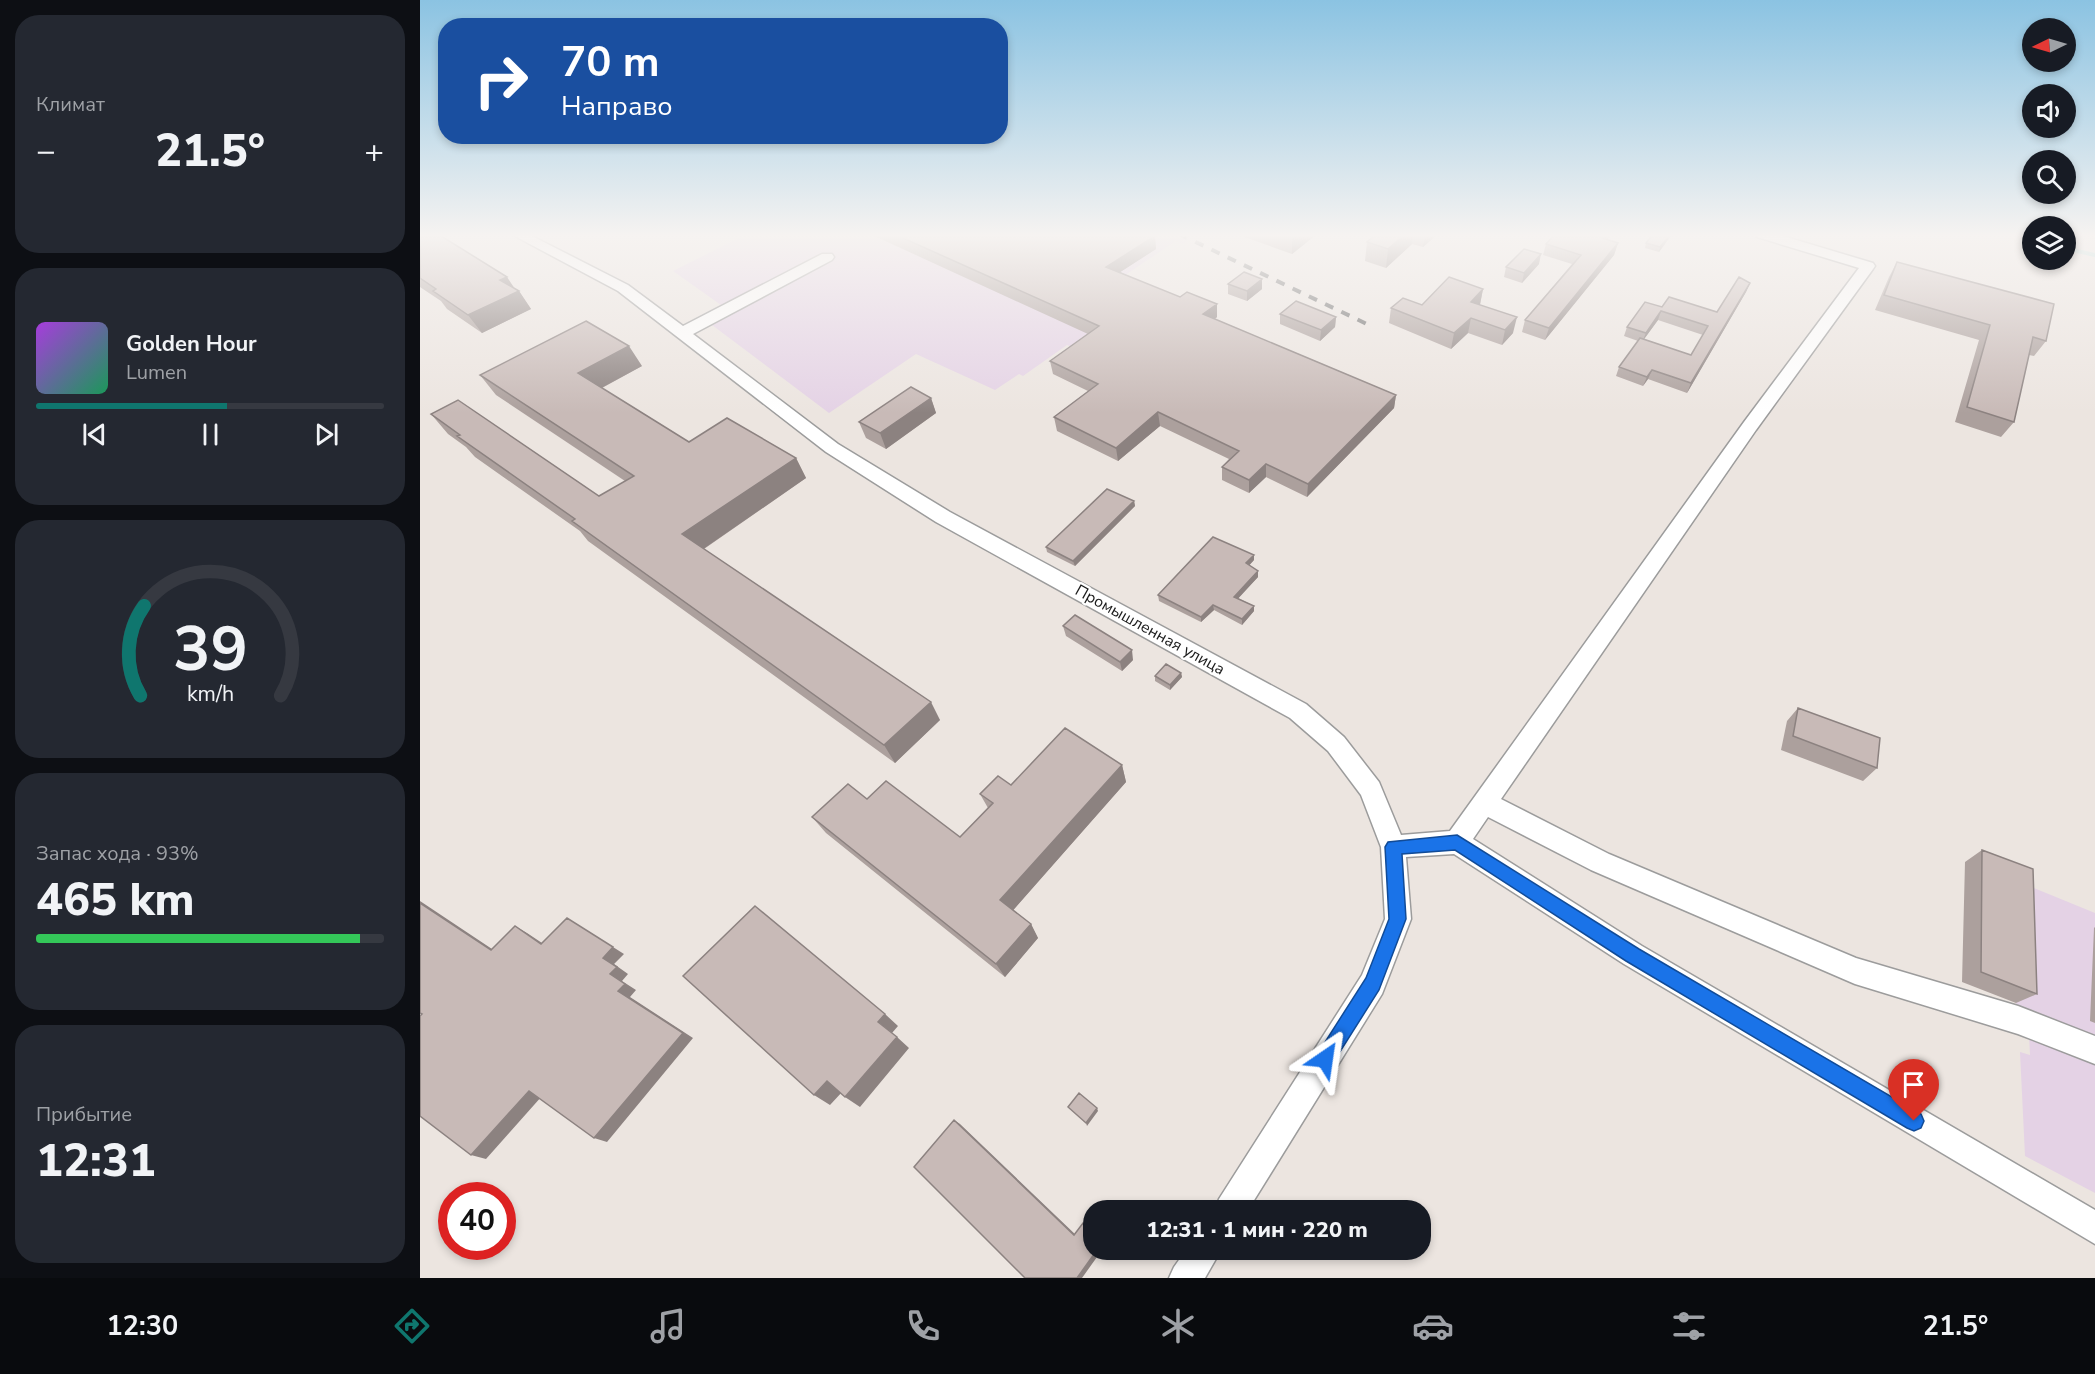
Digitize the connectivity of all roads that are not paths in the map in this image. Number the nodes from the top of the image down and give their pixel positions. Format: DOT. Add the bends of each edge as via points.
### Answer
graph roads {
  1 [pos="630,294"];
  2 [pos="757,294"];
  3 [pos="1847,294"];
  4 [pos="682,333"];
  5 [pos="1484,803"];
  6 [pos="1457,842"];
  7 [pos="1393,847"];
  8 [pos="2095,1050"];
  9 [pos="1236,1200"];
  10 [pos="2095,1227"];
  11 [pos="1198,1260"];
  12 [pos="1185,1278"];
  1 -- 4 [label="street, Промышленная улица"];
  2 -- 4 [label="street"];
  3 -- 5 [label="street" via="1749,426"];
  4 -- 7 [label="street, Промышленная улица" via="832,448 943,518 1298,711 1336,744 1371,789"];
  5 -- 6 [label="street"];
  5 -- 8 [label="street" via="1600,862 1855,971 2018,1020"];
  6 -- 7 [label="street"];
  6 -- 10 [label="street" via="1633,955"];
  7 -- 9 [label="street, Промышленная улица" via="1398,919 1372,984"];
  11 -- 12 [label="street"];
}
